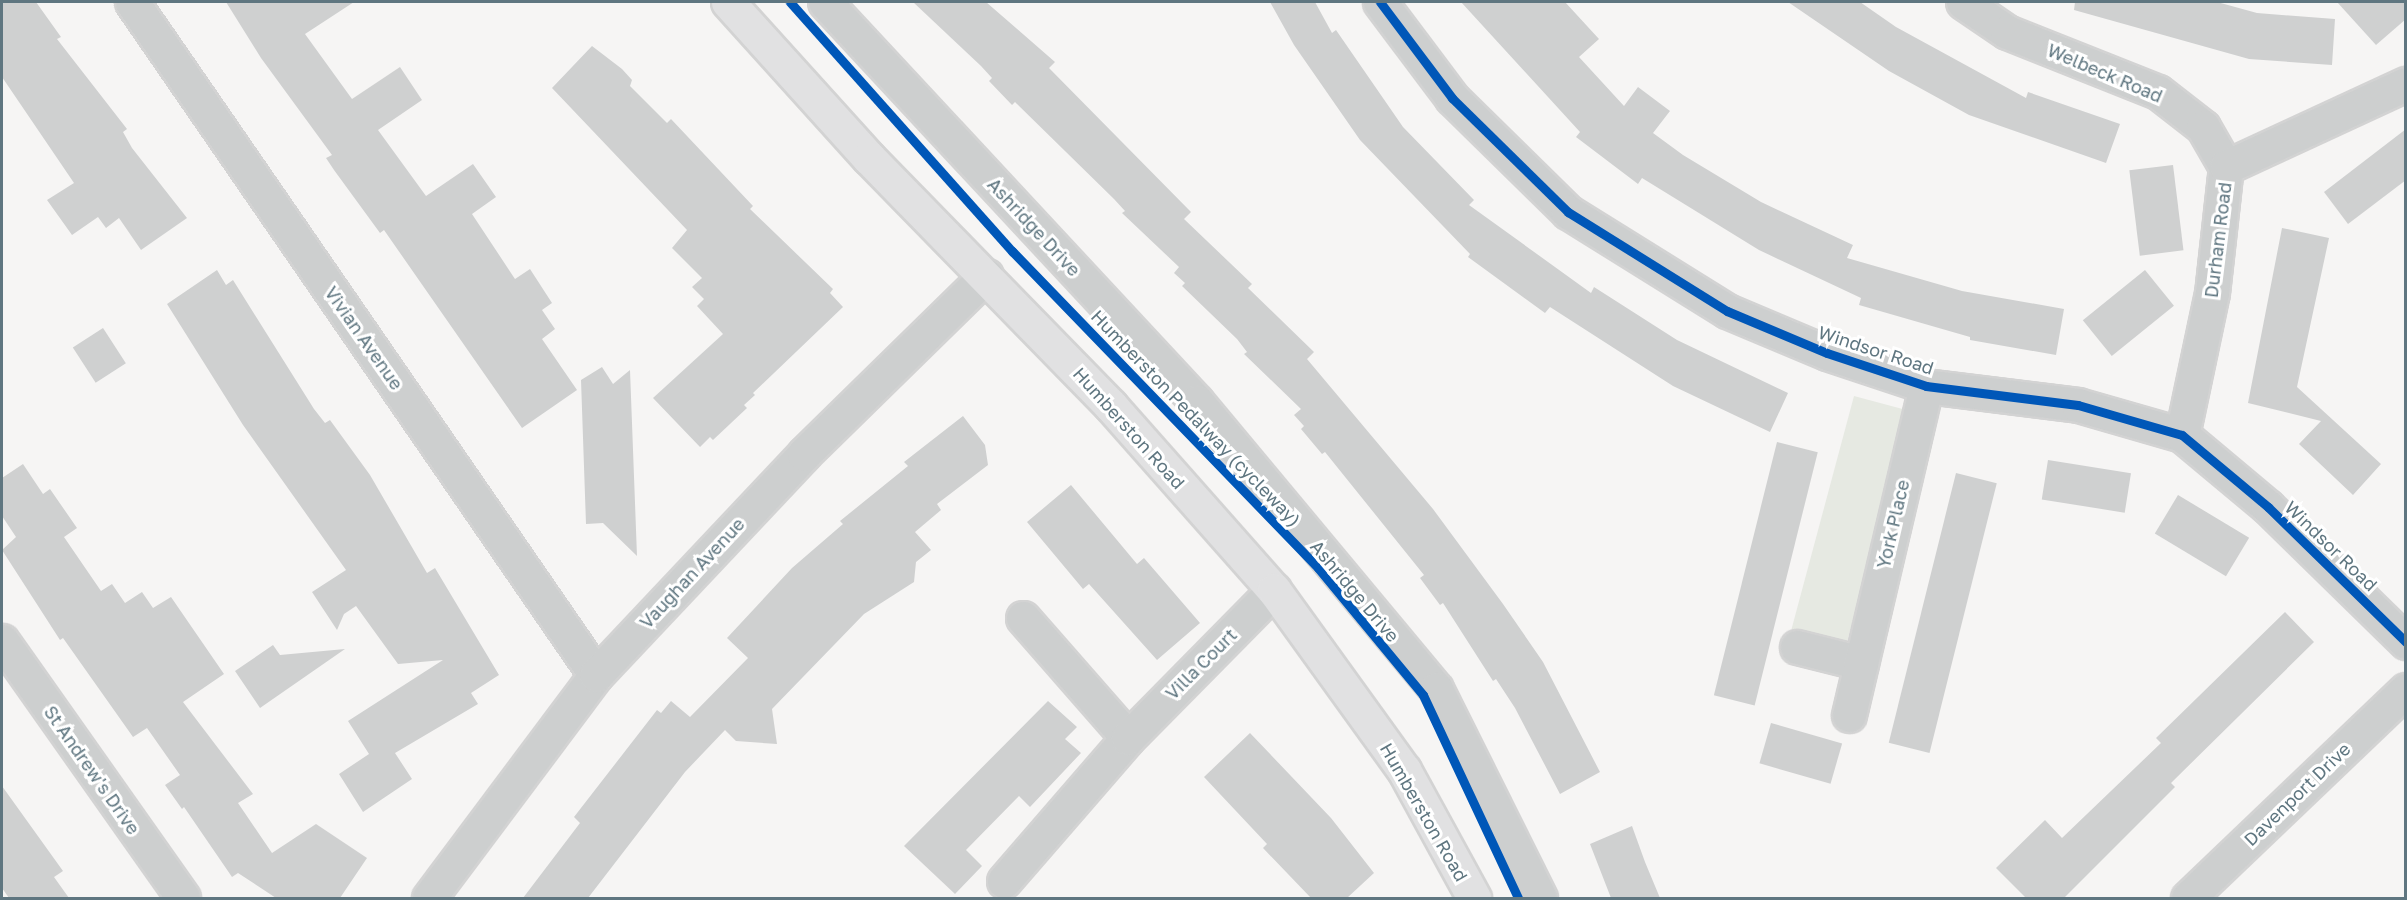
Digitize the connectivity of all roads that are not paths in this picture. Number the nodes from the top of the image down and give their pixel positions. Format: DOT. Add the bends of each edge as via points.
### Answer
graph roads {
  1 [pos="132,2"];
  2 [pos="728,2"];
  3 [pos="825,2"];
  4 [pos="1380,2"];
  5 [pos="1963,2"];
  6 [pos="2406,84"];
  7 [pos="2226,167"];
  8 [pos="986,276"];
  9 [pos="1926,386"];
  10 [pos="2182,435"];
  11 [pos="1274,590"];
  12 [pos="1023,618"];
  13 [pos="2,641"];
  14 [pos="2406,642"];
  15 [pos="1797,647"];
  16 [pos="1861,663"];
  17 [pos="596,675"];
  18 [pos="2406,690"];
  19 [pos="1849,716"];
  20 [pos="1128,738"];
  21 [pos="1004,881"];
  22 [pos="183,898"];
  23 [pos="429,898"];
  24 [pos="1474,898"];
  25 [pos="1540,898"];
  26 [pos="2188,898"];
  1 -- 17 [label="street, Vivian Avenue"];
  2 -- 8 [label="main road, Humberston Road" via="870,158"];
  3 -- 25 [label="street, Ashridge Drive" via="1197,402 1436,689"];
  4 -- 9 [label="street, Windsor Road" via="1452,98 1568,213 1727,311 1827,353"];
  5 -- 7 [label="street, Welbeck Road" via="2007,32 2158,92 2203,127"];
  6 -- 7 [label="street, Durham Road"];
  7 -- 10 [label="street, Durham Road" via="2214,281"];
  8 -- 11 [label="main road, Humberston Road" via="1111,406"];
  8 -- 17 [label="street, Vaughan Avenue" via="804,454"];
  9 -- 10 [label="street, Windsor Road" via="2078,405"];
  9 -- 16 [label="street, York Place"];
  10 -- 14 [label="street, Windsor Road" via="2276,515"];
  11 -- 20 [label="street, Villa Court"];
  11 -- 24 [label="main road, Humberston Road" via="1404,770"];
  12 -- 20 [label="street"];
  13 -- 22 [label="street, St Andrew's Drive"];
  15 -- 16 [label="street"];
  16 -- 19 [label="street, York Place"];
  17 -- 23 [label="street, Vaughan Avenue"];
  18 -- 26 [label="street, Davenport Drive"];
  20 -- 21 [label="street, Villa Court"];
}
